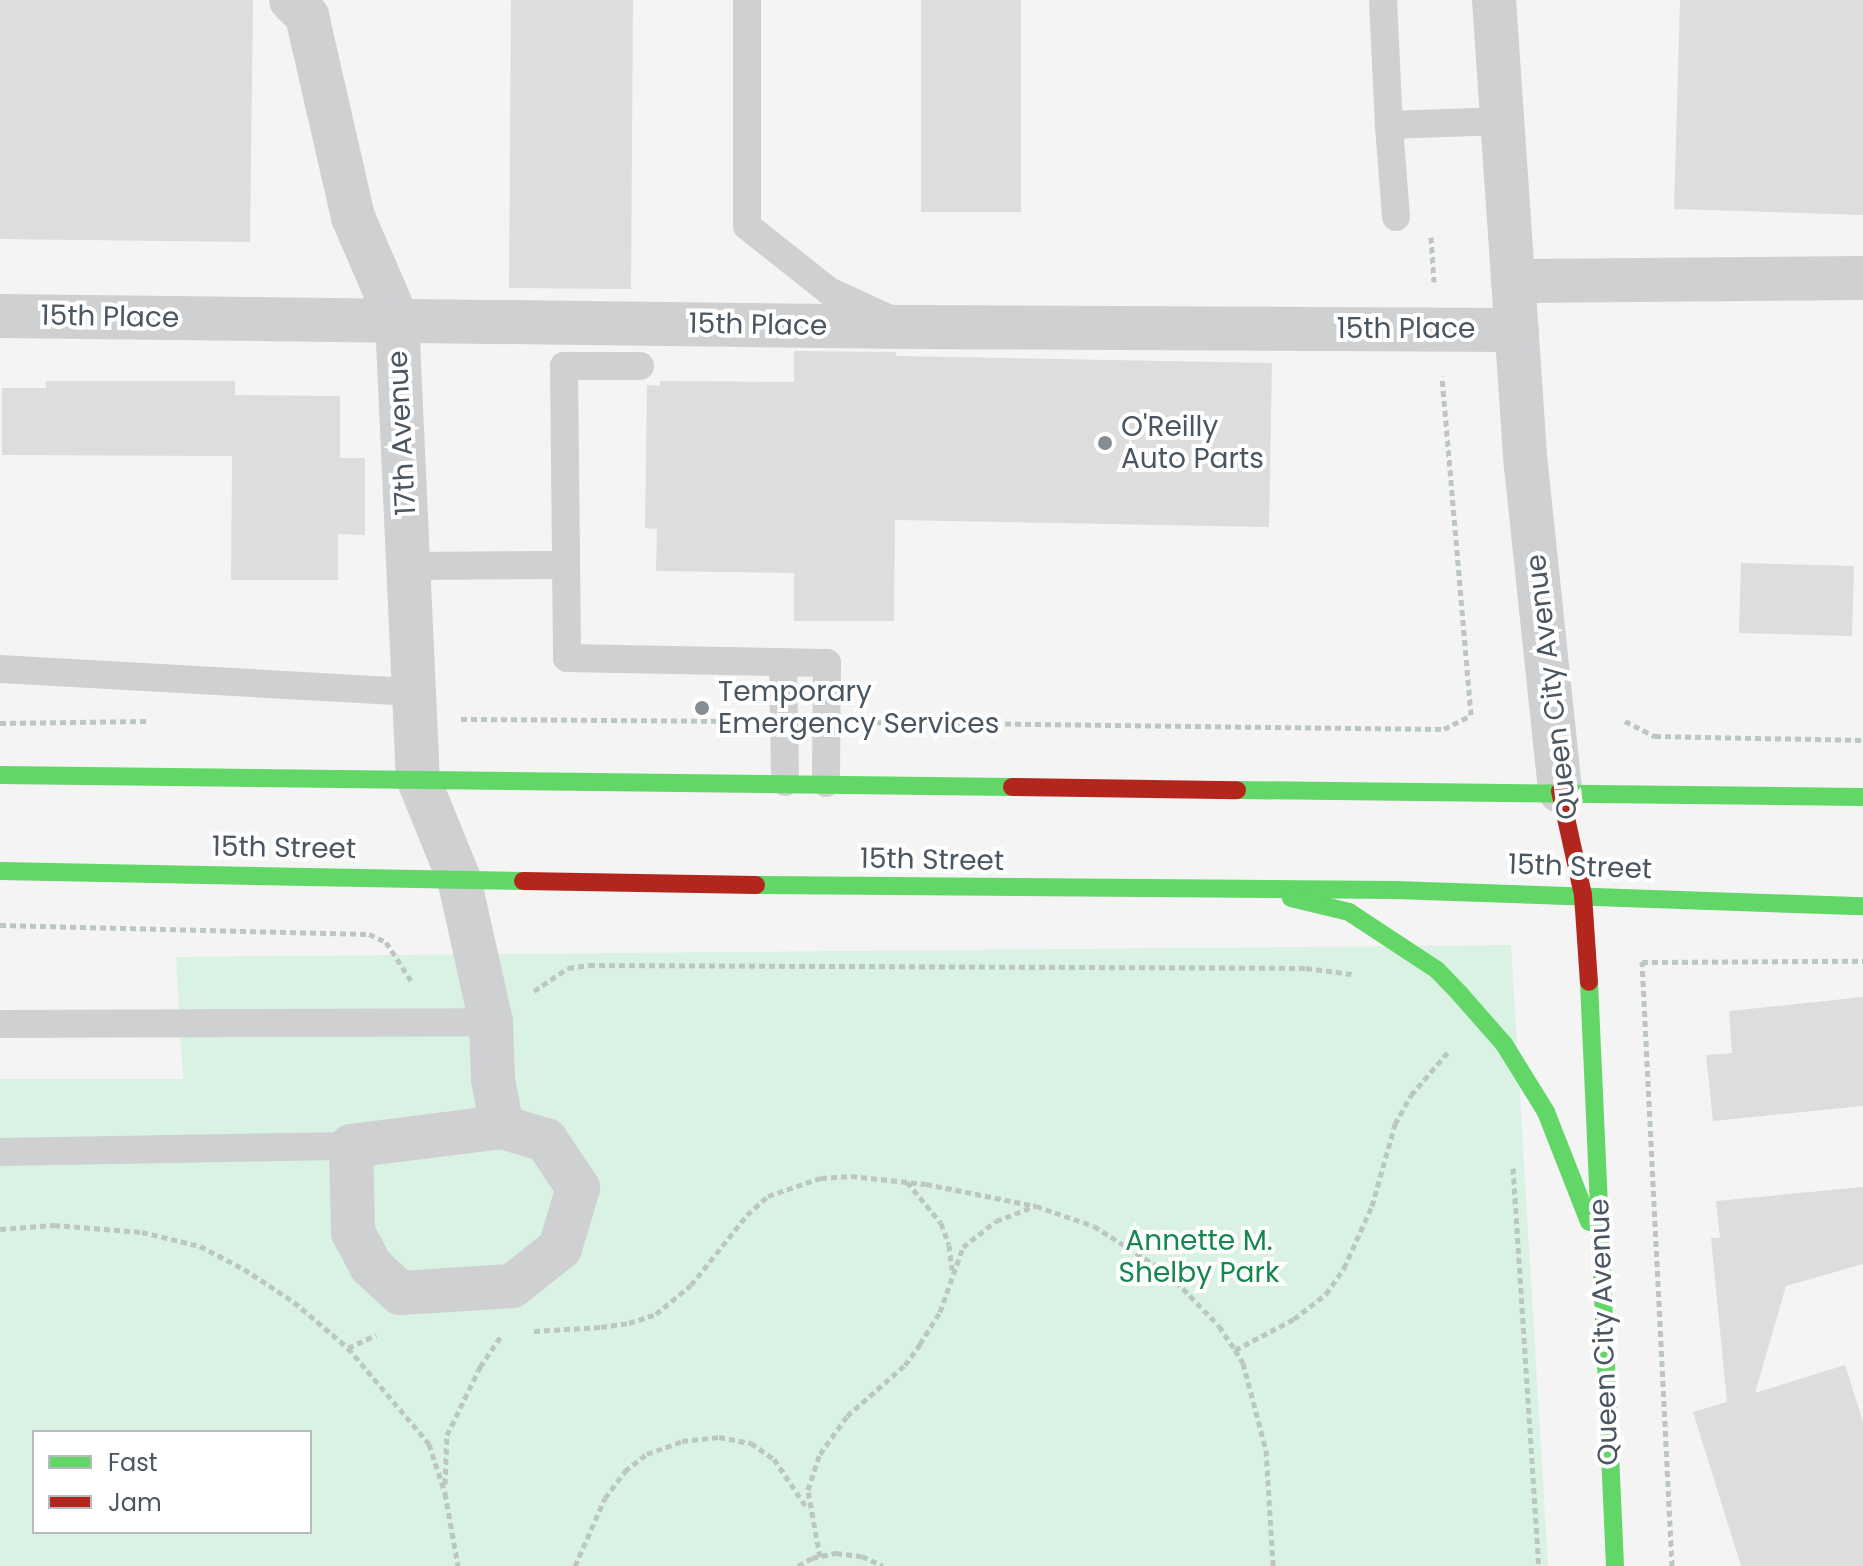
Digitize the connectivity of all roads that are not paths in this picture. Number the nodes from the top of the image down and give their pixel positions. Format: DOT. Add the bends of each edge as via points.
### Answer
graph roads {
  1 [pos="291,0"];
  2 [pos="747,0"];
  3 [pos="1383,0"];
  4 [pos="1494,0"];
  5 [pos="1502,121"];
  6 [pos="1389,125"];
  7 [pos="1396,217"];
  8 [pos="1863,278"];
  9 [pos="1513,281"];
  10 [pos="0,316"];
  11 [pos="397,319"];
  12 [pos="909,327"];
  13 [pos="1517,330"];
  14 [pos="640,366"];
  15 [pos="566,565"];
  16 [pos="408,566"];
  17 [pos="783,662"];
  18 [pos="0,669"];
  19 [pos="414,705"];
  20 [pos="0,775"];
  21 [pos="418,778"];
  22 [pos="785,782"];
  23 [pos="826,783"];
  24 [pos="1560,791"];
  25 [pos="1863,797"];
  26 [pos="0,871"];
  27 [pos="459,879"];
  28 [pos="1249,888"];
  29 [pos="1583,895"];
  30 [pos="1863,906"];
  31 [pos="487,1008"];
  32 [pos="0,1024"];
  33 [pos="502,1127"];
  34 [pos="351,1146"];
  35 [pos="0,1152"];
  36 [pos="1600,1252"];
  37 [pos="1615,1566"];
  1 -- 11 [label="street, 17th Avenue" via="307,16 353,217"];
  2 -- 12 [label="lane" via="747,226 829,291"];
  3 -- 6 [label="lane"];
  4 -- 5 [label="street, Queen City Avenue"];
  5 -- 6 [label="lane"];
  5 -- 9 [label="street, Queen City Avenue"];
  6 -- 7 [label="lane"];
  8 -- 9 [label="street"];
  9 -- 13 [label="street, Queen City Avenue"];
  10 -- 11 [label="street, 15th Place"];
  11 -- 12 [label="street, 15th Place"];
  11 -- 16 [label="street, 17th Avenue"];
  12 -- 13 [label="street, 15th Place"];
  13 -- 24 [label="street, Queen City Avenue" via="1527,481"];
  14 -- 15 [label="lane" via="564,366"];
  15 -- 16 [label="lane"];
  15 -- 17 [label="lane" via="567,658"];
  16 -- 19 [label="street, 17th Avenue"];
  17 -- 22 [label="lane"];
  17 -- 23 [label="lane" via="827,663"];
  18 -- 19 [label="lane"];
  19 -- 21 [label="street, 17th Avenue"];
  20 -- 21 [label="main road"];
  21 -- 22 [label="main road"];
  21 -- 27 [label="street, 17th Avenue"];
  22 -- 23 [label="main road"];
  23 -- 24 [label="main road"];
  24 -- 25 [label="main road"];
  24 -- 29 [label="main road, Queen City Avenue"];
  26 -- 27 [label="main road, 15th Street"];
  27 -- 28 [label="main road, 15th Street" via="939,889"];
  27 -- 31 [label="street, 17th Avenue"];
  28 -- 29 [label="main road, 15th Street"];
  28 -- 36 [label="main road" via="1349,912 1437,970 1504,1044 1546,1112"];
  29 -- 30 [label="main road, 15th Street"];
  29 -- 36 [label="main road, Queen City Avenue"];
  31 -- 32 [label="lane"];
  31 -- 33 [label="street, 17th Avenue"];
  33 -- 34 [label="street"];
  33 -- 34 [label="street" via="546,1140 578,1188 560,1248 512,1286 400,1293 371,1266 353,1232"];
  34 -- 35 [label="lane"];
  36 -- 37 [label="main road, Queen City Avenue"];
}
